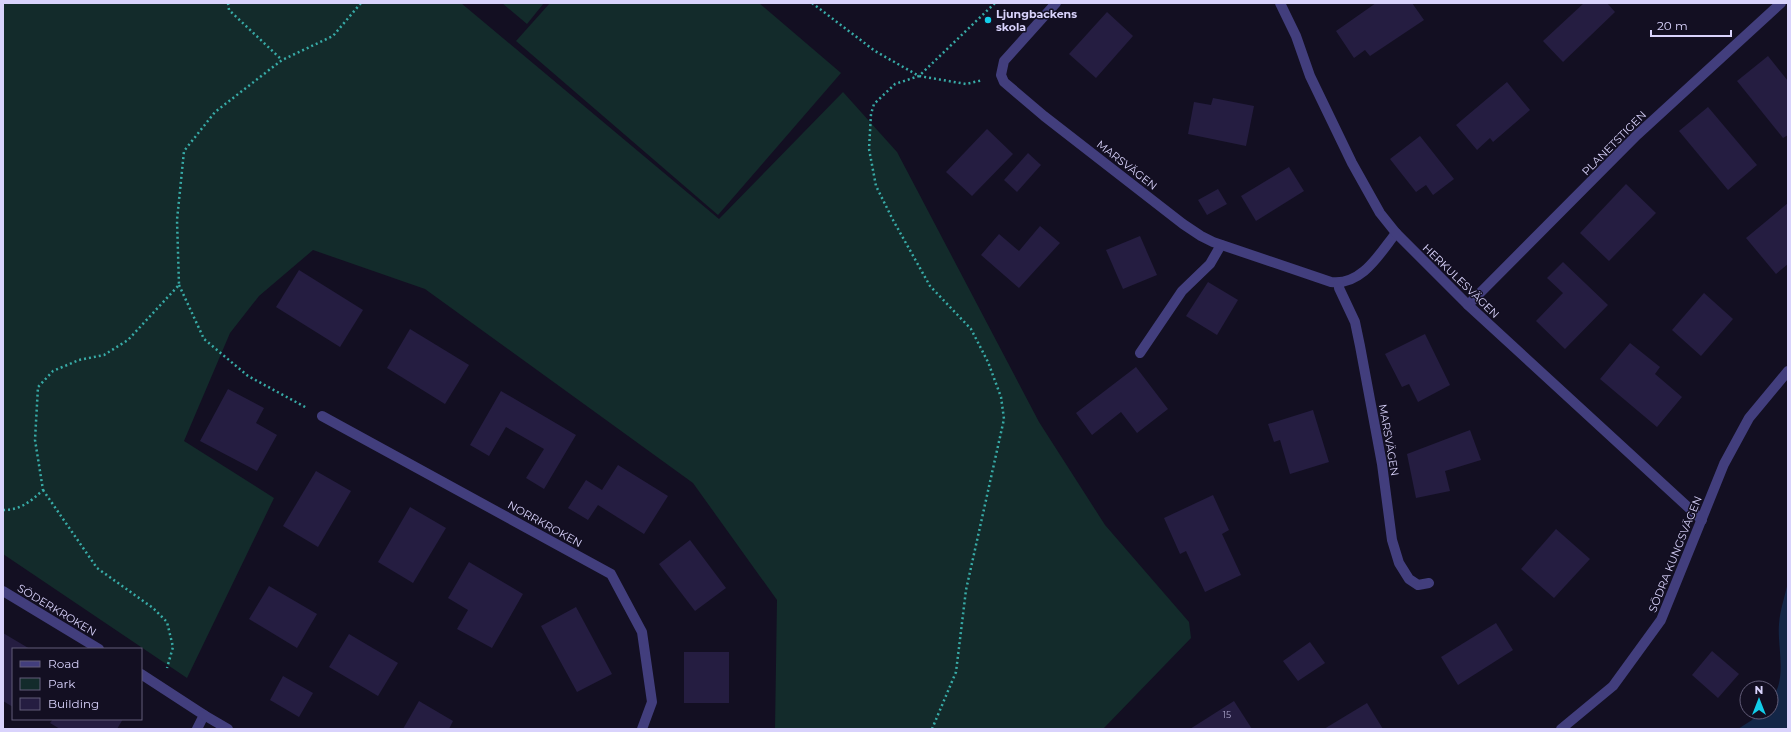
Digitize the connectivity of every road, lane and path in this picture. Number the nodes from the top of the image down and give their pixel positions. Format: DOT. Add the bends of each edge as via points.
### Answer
graph roads {
  1 [pos="228,3"];
  2 [pos="361,3"];
  3 [pos="812,3"];
  4 [pos="995,3"];
  5 [pos="1056,3"];
  6 [pos="1280,3"];
  7 [pos="1781,3"];
  8 [pos="282,60"];
  9 [pos="919,76"];
  10 [pos="1001,76"];
  11 [pos="1396,234"];
  12 [pos="1221,245"];
  13 [pos="1339,283"];
  14 [pos="178,285"];
  15 [pos="1468,305"];
  16 [pos="1140,353"];
  17 [pos="1788,370"];
  18 [pos="322,416"];
  19 [pos="43,490"];
  20 [pos="3,510"];
  21 [pos="1702,520"];
  22 [pos="1429,583"];
  23 [pos="3,591"];
  24 [pos="97,648"];
  25 [pos="142,675"];
  26 [pos="162,687"];
  27 [pos="204,715"];
  28 [pos="197,729"];
  29 [pos="228,729"];
  30 [pos="642,729"];
  31 [pos="932,729"];
  32 [pos="1561,729"];
  1 -- 8 [label="path" via="229,10"];
  2 -- 8 [label="path" via="333,36"];
  3 -- 9 [label="path" via="876,51"];
  4 -- 9 [label="path"];
  5 -- 10 [label="street" via="1011,52 1002,67"];
  6 -- 11 [label="street, HERKULESVÄGEN" via="1296,36 1310,76 1352,163 1376,207"];
  7 -- 15 [label="street, PLANETSTIGEN" via="1638,135"];
  8 -- 14 [label="path" via="215,112 184,151 177,220"];
  9 -- 10 [label="path" via="966,84"];
  9 -- 31 [label="path" via="895,84 874,104 869,149 876,186 930,286 971,329 988,362 1001,397 1004,419 966,590 956,672"];
  10 -- 12 [label="street, MARSVÄGEN" via="1004,82 1044,116 1183,224"];
  11 -- 13 [label="street" via="1375,262 1363,272"];
  11 -- 15 [label="street, HERKULESVÄGEN"];
  12 -- 13 [label="street, MARSVÄGEN"];
  12 -- 16 [label="street" via="1210,264 1182,291"];
  13 -- 22 [label="street, MARSVÄGEN" via="1355,322 1360,346 1382,464 1392,540 1409,579 1418,584"];
  14 -- 18 [label="path" via="204,339 248,376"];
  14 -- 19 [label="path" via="128,340 104,355 79,360 53,371 38,387 35,440"];
  15 -- 21 [label="street, HERKULESVÄGEN"];
  17 -- 21 [label="street, SÖDRA KUNGSVÄGEN" via="1749,418 1724,464"];
  18 -- 30 [label="street, NORRKROKEN" via="611,574 642,632 652,702"];
  19 -- 20 [label="path" via="29,503"];
  19 -- 26 [label="path" via="96,568 153,608 167,622 173,647"];
  21 -- 32 [label="street, SÖDRA KUNGSVÄGEN" via="1661,620 1613,686"];
  23 -- 24 [label="street, SÖDERKROKEN"];
  25 -- 26 [label="street"];
  26 -- 27 [label="street"];
  27 -- 28 [label="street"];
  27 -- 29 [label="street"];
}
